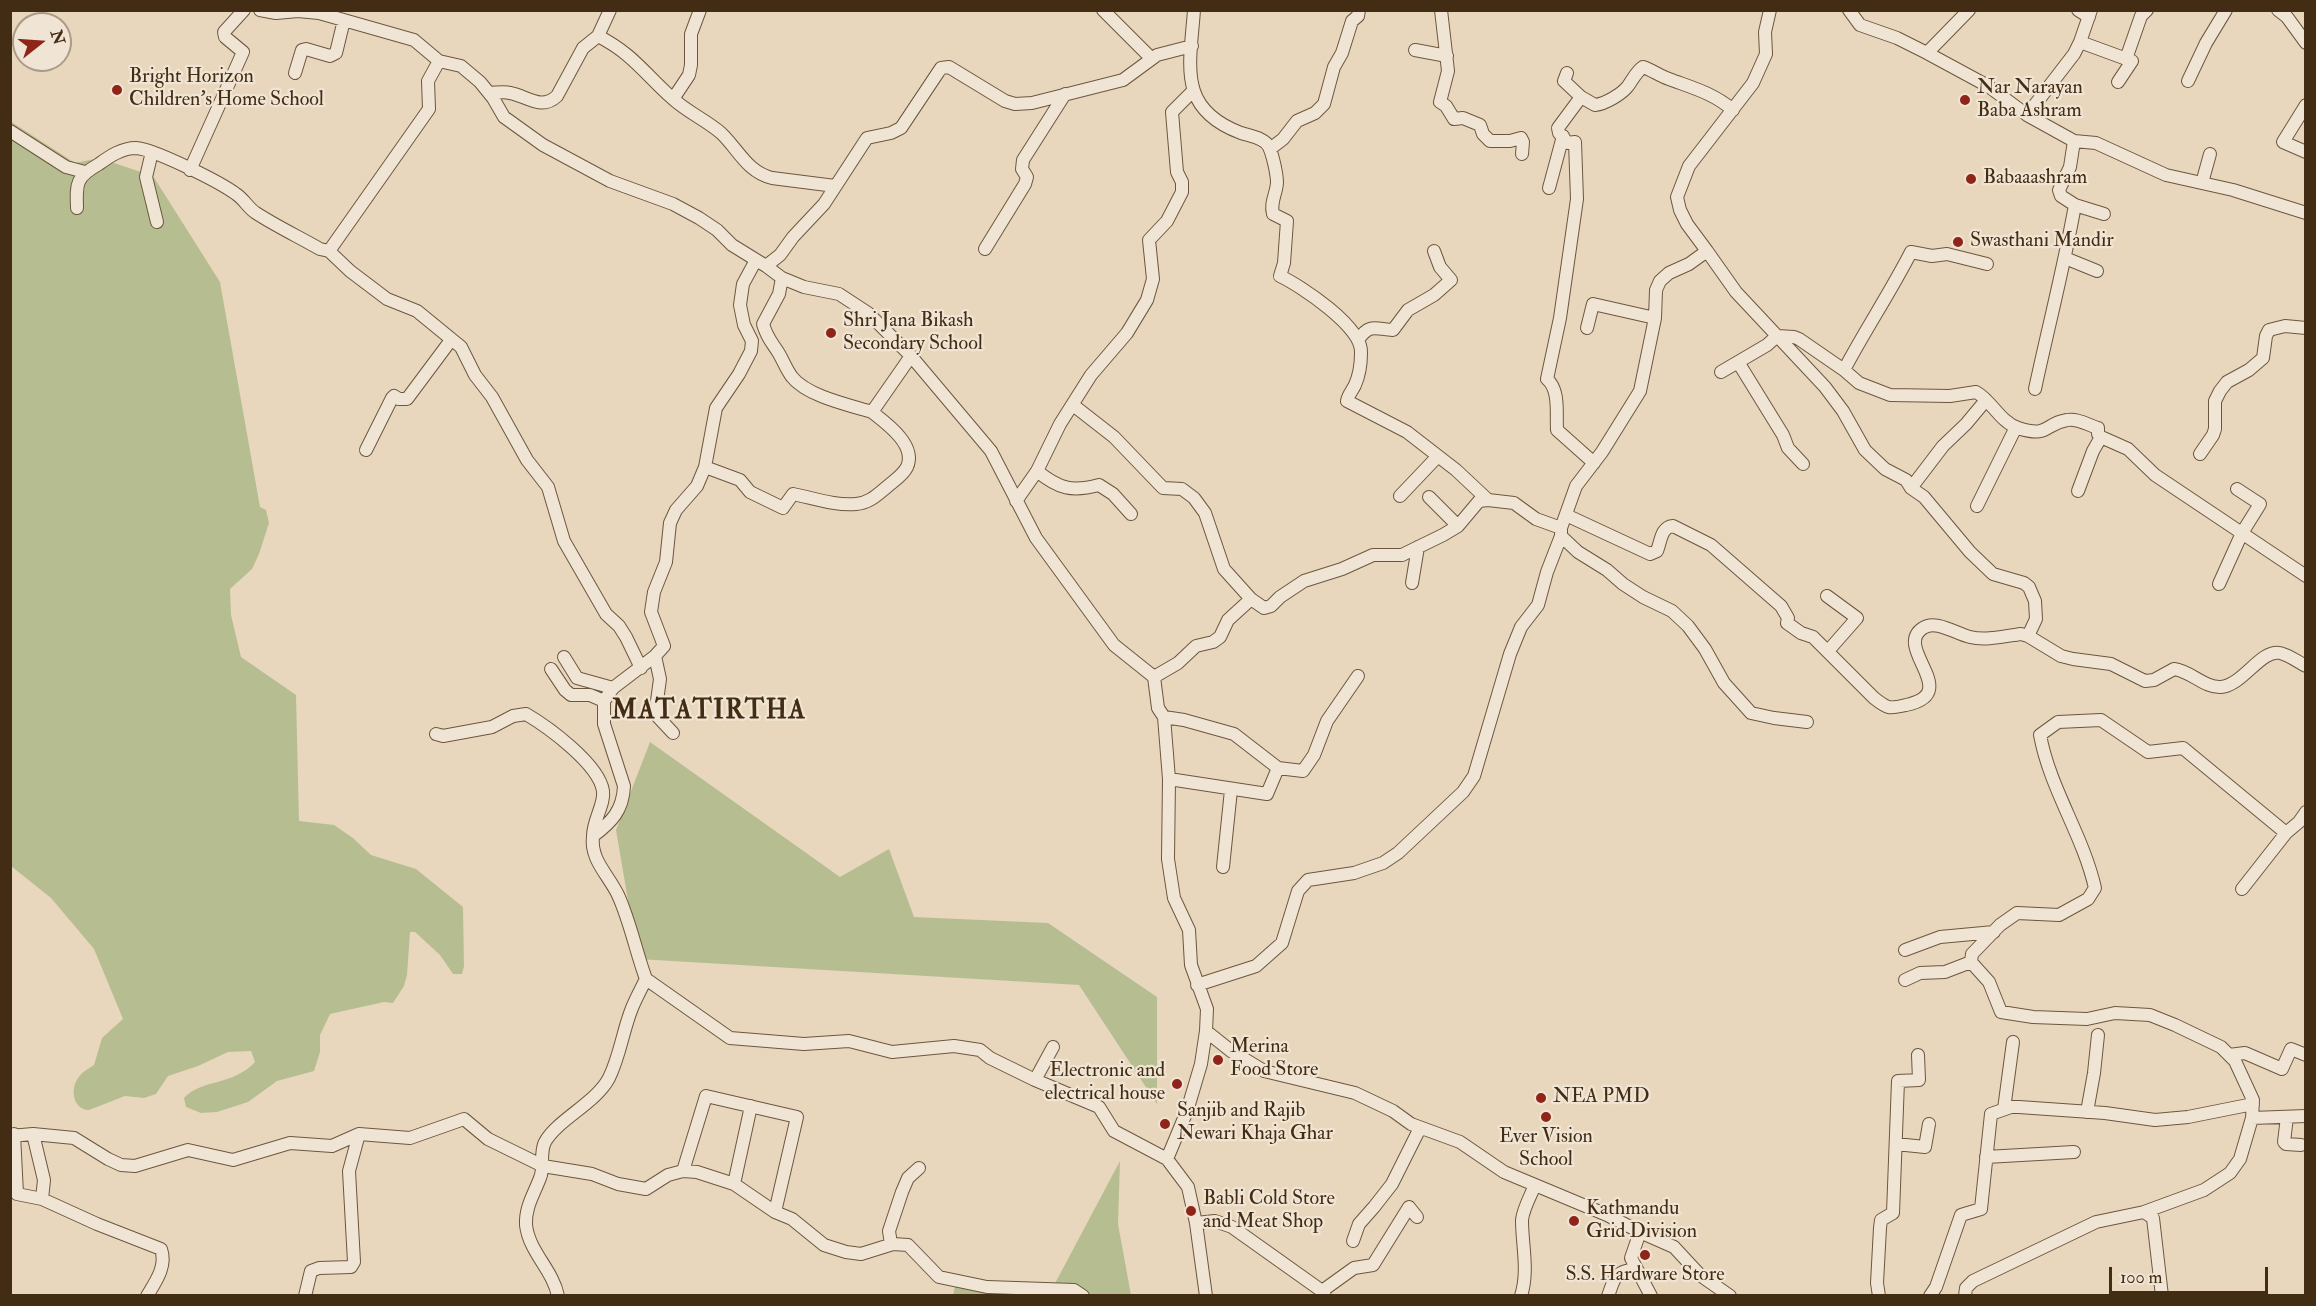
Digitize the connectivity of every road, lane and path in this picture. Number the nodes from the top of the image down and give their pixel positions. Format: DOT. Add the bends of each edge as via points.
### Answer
graph roads {
  1 [pos="244,10"];
  2 [pos="260,10"];
  3 [pos="610,10"];
  4 [pos="1103,10"];
  5 [pos="1194,10"];
  6 [pos="1359,10"];
  7 [pos="1441,10"];
  8 [pos="1770,10"];
  9 [pos="1849,10"];
  10 [pos="1969,10"];
  11 [pos="2147,10"];
  12 [pos="2226,10"];
  13 [pos="699,11"];
  14 [pos="2086,13"];
  15 [pos="2285,13"];
  16 [pos="344,20"];
  17 [pos="598,36"];
  18 [pos="2080,42"];
  19 [pos="2306,43"];
  20 [pos="1192,46"];
  21 [pos="1415,50"];
  22 [pos="1927,53"];
  23 [pos="1447,56"];
  24 [pos="1151,58"];
  25 [pos="2126,58"];
  26 [pos="439,62"];
  27 [pos="295,73"];
  28 [pos="1567,73"];
  29 [pos="2188,81"];
  30 [pos="2118,82"];
  31 [pos="1193,91"];
  32 [pos="1065,94"];
  33 [pos="491,96"];
  34 [pos="1581,97"];
  35 [pos="673,99"];
  36 [pos="2306,105"];
  37 [pos="1733,110"];
  38 [pos="2027,115"];
  39 [pos="10,131"];
  40 [pos="1563,136"];
  41 [pos="2074,141"];
  42 [pos="1270,149"];
  43 [pos="152,152"];
  44 [pos="2306,152"];
  45 [pos="1522,154"];
  46 [pos="2210,154"];
  47 [pos="190,170"];
  48 [pos="85,172"];
  49 [pos="2202,183"];
  50 [pos="835,186"];
  51 [pos="1549,188"];
  52 [pos="2075,205"];
  53 [pos="77,208"];
  54 [pos="2306,213"];
  55 [pos="2104,214"];
  56 [pos="157,222"];
  57 [pos="985,249"];
  58 [pos="328,251"];
  59 [pos="1434,251"];
  60 [pos="1707,251"];
  61 [pos="2065,258"];
  62 [pos="761,263"];
  63 [pos="1987,264"];
  64 [pos="2097,271"];
  65 [pos="782,278"];
  66 [pos="1654,318"];
  67 [pos="1587,328"];
  68 [pos="2306,328"];
  69 [pos="1777,336"];
  70 [pos="451,340"];
  71 [pos="1358,340"];
  72 [pos="911,356"];
  73 [pos="1738,362"];
  74 [pos="1844,370"];
  75 [pos="1721,372"];
  76 [pos="2035,389"];
  77 [pos="1986,400"];
  78 [pos="1073,405"];
  79 [pos="872,412"];
  80 [pos="2016,427"];
  81 [pos="2101,437"];
  82 [pos="366,450"];
  83 [pos="2200,454"];
  84 [pos="1438,456"];
  85 [pos="1594,463"];
  86 [pos="1803,464"];
  87 [pos="705,467"];
  88 [pos="1037,471"];
  89 [pos="1911,488"];
  90 [pos="2237,489"];
  91 [pos="2078,491"];
  92 [pos="1400,496"];
  93 [pos="1429,497"];
  94 [pos="1488,500"];
  95 [pos="1016,501"];
  96 [pos="1977,506"];
  97 [pos="1131,514"];
  98 [pos="1566,515"];
  99 [pos="1458,526"];
  100 [pos="1561,532"];
  101 [pos="2242,533"];
  102 [pos="1418,548"];
  103 [pos="2306,576"];
  104 [pos="1412,583"];
  105 [pos="2219,584"];
  106 [pos="1827,596"];
  107 [pos="1251,599"];
  108 [pos="2028,636"];
  109 [pos="1828,651"];
  110 [pos="655,656"];
  111 [pos="564,657"];
  112 [pos="2306,666"];
  113 [pos="640,668"];
  114 [pos="552,669"];
  115 [pos="1358,676"];
  116 [pos="1154,677"];
  117 [pos="613,688"];
  118 [pos="604,701"];
  119 [pos="1164,717"];
  120 [pos="1807,722"];
  121 [pos="674,733"];
  122 [pos="435,734"];
  123 [pos="1278,768"];
  124 [pos="1169,779"];
  125 [pos="1231,790"];
  126 [pos="2306,812"];
  127 [pos="2286,833"];
  128 [pos="593,836"];
  129 [pos="1223,867"];
  130 [pos="2242,889"];
  131 [pos="1994,932"];
  132 [pos="1905,950"];
  133 [pos="1971,962"];
  134 [pos="646,979"];
  135 [pos="1905,980"];
  136 [pos="1197,985"];
  137 [pos="1206,1031"];
  138 [pos="2098,1035"];
  139 [pos="2013,1042"];
  140 [pos="1053,1047"];
  141 [pos="1918,1055"];
  142 [pos="2229,1055"];
  143 [pos="2306,1055"];
  144 [pos="1035,1080"];
  145 [pos="2253,1104"];
  146 [pos="751,1106"];
  147 [pos="2004,1109"];
  148 [pos="2087,1112"];
  149 [pos="2306,1116"];
  150 [pos="2252,1118"];
  151 [pos="2287,1118"];
  152 [pos="1929,1124"];
  153 [pos="1420,1128"];
  154 [pos="33,1134"];
  155 [pos="359,1134"];
  156 [pos="12,1135"];
  157 [pos="1896,1144"];
  158 [pos="2301,1145"];
  159 [pos="2074,1152"];
  160 [pos="1986,1156"];
  161 [pos="1167,1159"];
  162 [pos="543,1166"];
  163 [pos="919,1168"];
  164 [pos="683,1171"];
  165 [pos="734,1184"];
  166 [pos="1535,1185"];
  167 [pos="42,1199"];
  168 [pos="775,1212"];
  169 [pos="2144,1212"];
  170 [pos="1417,1217"];
  171 [pos="1196,1223"];
  172 [pos="1640,1232"];
  173 [pos="1353,1241"];
  174 [pos="891,1244"];
  175 [pos="1636,1269"];
  176 [pos="986,1292"];
  177 [pos="1323,1293"];
  178 [pos="147,1296"];
  179 [pos="305,1296"];
  180 [pos="558,1296"];
  181 [pos="1083,1296"];
  182 [pos="1206,1296"];
  183 [pos="1521,1296"];
  184 [pos="1608,1296"];
  185 [pos="1652,1296"];
  186 [pos="1730,1296"];
  187 [pos="1879,1296"];
  188 [pos="1930,1296"];
  189 [pos="1965,1296"];
  190 [pos="2162,1296"];
  1 -- 47 [label="street" via="224,32 243,52"];
  2 -- 16 [label="street" via="319,13"];
  3 -- 17 [label="street"];
  4 -- 24 [label="street"];
  5 -- 20 [label="street"];
  6 -- 42 [label="street" via="1334,67 1324,104 1297,121"];
  7 -- 23 [label="street"];
  8 -- 37 [label="street" via="1763,61"];
  9 -- 22 [label="street" via="1864,27"];
  10 -- 22 [label="street"];
  11 -- 25 [label="street" via="2141,16"];
  12 -- 29 [label="street"];
  13 -- 35 [label="street" via="691,34 692,65"];
  14 -- 18 [label="street"];
  15 -- 19 [label="street"];
  16 -- 26 [label="street" via="414,40"];
  16 -- 27 [label="street" via="336,53 330,56 302,50"];
  17 -- 33 [label="street" via="583,48 552,100 541,104 509,92"];
  17 -- 35 [label="street" via="620,47"];
  18 -- 25 [label="street"];
  18 -- 38 [label="street"];
  20 -- 24 [label="street"];
  20 -- 31 [label="street"];
  21 -- 23 [label="street"];
  22 -- 38 [label="street" via="1988,86"];
  23 -- 45 [label="street" via="1449,71 1440,102 1451,117 1480,125 1490,141 1521,138"];
  24 -- 32 [label="street" via="1123,80"];
  25 -- 30 [label="street" via="2132,61"];
  26 -- 33 [label="street" via="461,66"];
  26 -- 58 [label="street" via="429,81 429,110"];
  28 -- 34 [label="street" via="1564,81"];
  31 -- 42 [label="street" via="1208,114 1264,141"];
  31 -- 78 [label="street" via="1172,112 1182,192 1167,221 1149,240 1153,279 1147,300 1126,333 1090,375"];
  32 -- 50 [label="street" via="1032,103 1005,102 949,67 940,68 901,128 867,138"];
  32 -- 57 [label="street" via="1023,160 1022,170 1027,177"];
  33 -- 62 [label="street" via="504,117 543,145 610,181 674,204"];
  34 -- 37 [label="street" via="1595,105 1603,104 1627,88 1643,68 1705,91"];
  34 -- 40 [label="street" via="1558,128"];
  35 -- 50 [label="street" via="720,132 763,176"];
  36 -- 44 [label="street" via="2283,142"];
  37 -- 60 [label="street" via="1689,166 1677,197 1687,224"];
  38 -- 41 [label="street"];
  39 -- 48 [label="street" via="66,168"];
  40 -- 51 [label="street"];
  40 -- 85 [label="street" via="1568,143 1575,141 1576,199 1560,318 1547,379 1556,395 1557,430"];
  41 -- 49 [label="street" via="2096,143 2166,175"];
  41 -- 52 [label="street" via="2070,167 2059,190 2061,196"];
  42 -- 71 [label="street" via="1277,182 1271,204 1273,214 1287,221 1280,276 1331,309"];
  43 -- 47 [label="street"];
  43 -- 48 [label="street" via="126,149"];
  43 -- 56 [label="street" via="146,177"];
  46 -- 49 [label="street"];
  47 -- 58 [label="street" via="238,195 253,212"];
  48 -- 53 [label="street" via="76,188"];
  49 -- 54 [label="street"];
  50 -- 62 [label="street" via="780,255"];
  52 -- 55 [label="street"];
  52 -- 61 [label="street"];
  58 -- 70 [label="street" via="387,299 417,311"];
  59 -- 71 [label="street" via="1451,280 1408,310 1393,330 1376,327 1365,331"];
  60 -- 66 [label="street" via="1660,281"];
  60 -- 69 [label="street" via="1736,292"];
  61 -- 64 [label="street"];
  61 -- 76 [label="street"];
  62 -- 65 [label="street"];
  62 -- 87 [label="street" via="743,284 740,305 752,340 751,351 716,408"];
  63 -- 74 [label="street" via="1947,254 1911,252"];
  65 -- 72 [label="street" via="839,294 868,313"];
  65 -- 79 [label="street" via="779,294 763,324 766,337 792,378 834,401"];
  66 -- 67 [label="street" via="1593,304"];
  66 -- 85 [label="street" via="1640,392"];
  68 -- 83 [label="street" via="2285,326 2269,330 2263,358 2220,391 2215,401 2215,429"];
  69 -- 73 [label="street"];
  69 -- 74 [label="street" via="1799,339"];
  69 -- 89 [label="street" via="1825,387 1865,450"];
  70 -- 82 [label="street" via="407,399 392,398"];
  70 -- 113 [label="street" via="461,347 548,488 564,541 606,614 626,637"];
  71 -- 84 [label="street" via="1360,362 1347,401 1407,432"];
  72 -- 79 [label="street"];
  72 -- 95 [label="street" via="991,451"];
  73 -- 75 [label="street"];
  73 -- 86 [label="street" via="1788,448"];
  74 -- 77 [label="street" via="1858,383 1896,396 1950,396 1972,391"];
  77 -- 80 [label="street"];
  77 -- 89 [label="street"];
  78 -- 88 [label="street"];
  78 -- 107 [label="street" via="1114,437 1163,488 1182,489 1194,498 1205,513 1224,569"];
  79 -- 87 [label="street" via="896,432 908,455 908,465 903,474 869,501 837,503 793,494 783,508 750,492 740,480"];
  80 -- 81 [label="street" via="2040,432 2075,420 2098,428"];
  80 -- 96 [label="street"];
  81 -- 91 [label="street"];
  81 -- 101 [label="street" via="2128,449 2155,475"];
  84 -- 92 [label="street"];
  84 -- 94 [label="street"];
  85 -- 98 [label="street" via="1576,486"];
  87 -- 110 [label="street" via="697,486 670,523 666,562 652,604 653,620 664,645"];
  88 -- 95 [label="street"];
  88 -- 97 [label="street" via="1070,490 1099,486 1113,494"];
  89 -- 108 [label="street" via="1924,497 1993,574 2029,587 2036,619"];
  90 -- 101 [label="street" via="2260,504"];
  93 -- 99 [label="street"];
  94 -- 99 [label="street" via="1479,501"];
  94 -- 100 [label="street" via="1514,503"];
  95 -- 116 [label="street" via="1036,538 1114,645"];
  98 -- 100 [label="street"];
  98 -- 109 [label="street" via="1650,554 1657,551 1663,530 1673,526 1711,544 1781,606 1787,623 1813,636"];
  99 -- 102 [label="street"];
  100 -- 120 [label="street" via="1578,552 1643,597 1672,611 1688,626 1724,683 1751,713"];
  100 -- 136 [label="street" via="1538,605 1520,628 1510,654 1482,754 1463,792 1398,853 1383,862 1354,873 1308,880 1298,891 1282,943 1263,962"];
  101 -- 103 [label="street"];
  101 -- 105 [label="street"];
  102 -- 104 [label="street"];
  102 -- 107 [label="street" via="1402,555 1373,555 1304,581 1271,606 1264,608"];
  106 -- 109 [label="street" via="1857,618"];
  107 -- 116 [label="street" via="1228,620 1220,637 1196,646"];
  108 -- 109 [label="street" via="1972,638 1935,625 1923,627 1917,635 1916,656 1928,675 1930,688 1914,704 1891,709 1874,698"];
  108 -- 112 [label="street" via="2061,656 2111,664 2145,681 2174,669 2206,684 2230,685 2274,653"];
  110 -- 113 [label="street"];
  110 -- 121 [label="street" via="660,679 658,717"];
  111 -- 117 [label="street" via="577,678"];
  113 -- 117 [label="street"];
  114 -- 118 [label="street" via="572,695 590,695"];
  115 -- 123 [label="street" via="1327,721 1314,755 1302,771"];
  116 -- 119 [label="street" via="1158,708"];
  117 -- 118 [label="street"];
  118 -- 128 [label="street" via="604,724 624,796 609,824"];
  119 -- 123 [label="street" via="1234,734"];
  119 -- 124 [label="street"];
  122 -- 128 [label="street" via="492,727 526,714 540,722 568,745 600,782 603,802 593,824"];
  123 -- 125 [label="street" via="1267,794"];
  124 -- 125 [label="street"];
  124 -- 136 [label="street" via="1168,859 1174,898 1189,930 1191,965"];
  125 -- 129 [label="street"];
  126 -- 127 [label="street"];
  127 -- 130 [label="street"];
  127 -- 131 [label="street" via="2183,748 2148,752 2101,720 2058,722 2040,735 2045,760 2089,862 2095,888 2088,900 2059,915 2017,913"];
  128 -- 134 [label="street" via="591,847 618,895"];
  131 -- 132 [label="street" via="1940,937"];
  131 -- 133 [label="street" via="1972,954"];
  133 -- 135 [label="street"];
  133 -- 142 [label="street" via="1989,982 2001,1012 2087,1019 2115,1013 2150,1015 2221,1047"];
  134 -- 144 [label="street" via="730,1038 804,1044 849,1041 892,1052 954,1046 980,1050"];
  134 -- 162 [label="street" via="632,1007 608,1079 544,1143"];
  136 -- 137 [label="street" via="1207,1008"];
  137 -- 153 [label="street" via="1264,1071 1355,1093"];
  137 -- 161 [label="street" via="1187,1112"];
  138 -- 148 [label="street"];
  139 -- 147 [label="street"];
  140 -- 144 [label="street"];
  141 -- 157 [label="street" via="1919,1080 1898,1081"];
  142 -- 143 [label="street" via="2245,1053 2282,1069 2291,1049"];
  142 -- 145 [label="street" via="2247,1084"];
  144 -- 161 [label="street" via="1099,1107 1113,1131"];
  145 -- 148 [label="street" via="2155,1120"];
  145 -- 150 [label="street"];
  146 -- 164 [label="street" via="706,1096"];
  146 -- 165 [label="street"];
  146 -- 168 [label="street" via="797,1117"];
  147 -- 148 [label="street"];
  147 -- 160 [label="street" via="1991,1114"];
  149 -- 151 [label="street"];
  150 -- 151 [label="street"];
  150 -- 169 [label="street" via="2240,1159 2230,1173 2204,1190"];
  151 -- 158 [label="street" via="2284,1142"];
  152 -- 157 [label="street" via="1926,1148"];
  153 -- 166 [label="street" via="1460,1142 1504,1172"];
  153 -- 173 [label="street" via="1392,1184 1359,1224"];
  154 -- 155 [label="street" via="74,1138 121,1165 135,1166 188,1150 233,1160 290,1143 332,1146"];
  154 -- 156 [label="street"];
  154 -- 167 [label="street" via="44,1180"];
  155 -- 162 [label="street" via="410,1138 464,1119 488,1139"];
  155 -- 179 [label="street" via="350,1171 354,1262 351,1267 311,1271"];
  156 -- 167 [label="street" via="17,1194"];
  157 -- 187 [label="street" via="1893,1213 1881,1221 1880,1228"];
  159 -- 160 [label="street"];
  160 -- 188 [label="street" via="1981,1209 1961,1215"];
  161 -- 171 [label="street" via="1188,1187"];
  162 -- 164 [label="street" via="646,1189"];
  162 -- 180 [label="street" via="526,1213 526,1228"];
  163 -- 174 [label="street" via="908,1178 902,1192 889,1231"];
  164 -- 165 [label="street"];
  165 -- 168 [label="street"];
  166 -- 172 [label="street"];
  166 -- 183 [label="street" via="1522,1218 1526,1282"];
  167 -- 178 [label="street" via="161,1249 164,1264"];
  168 -- 174 [label="street" via="824,1245 846,1252 861,1254"];
  169 -- 189 [label="street" via="2078,1230 1973,1281"];
  169 -- 190 [label="street" via="2153,1218"];
  170 -- 177 [label="street" via="1409,1207 1373,1266 1353,1268"];
  171 -- 177 [label="street" via="1215,1221 1232,1227"];
  171 -- 182 [label="street"];
  172 -- 175 [label="street" via="1630,1258"];
  172 -- 186 [label="street" via="1674,1247 1700,1275"];
  174 -- 176 [label="street" via="908,1245 939,1277"];
  175 -- 184 [label="street" via="1616,1275"];
  175 -- 185 [label="street"];
  176 -- 181 [label="street" via="1074,1290"];
}
